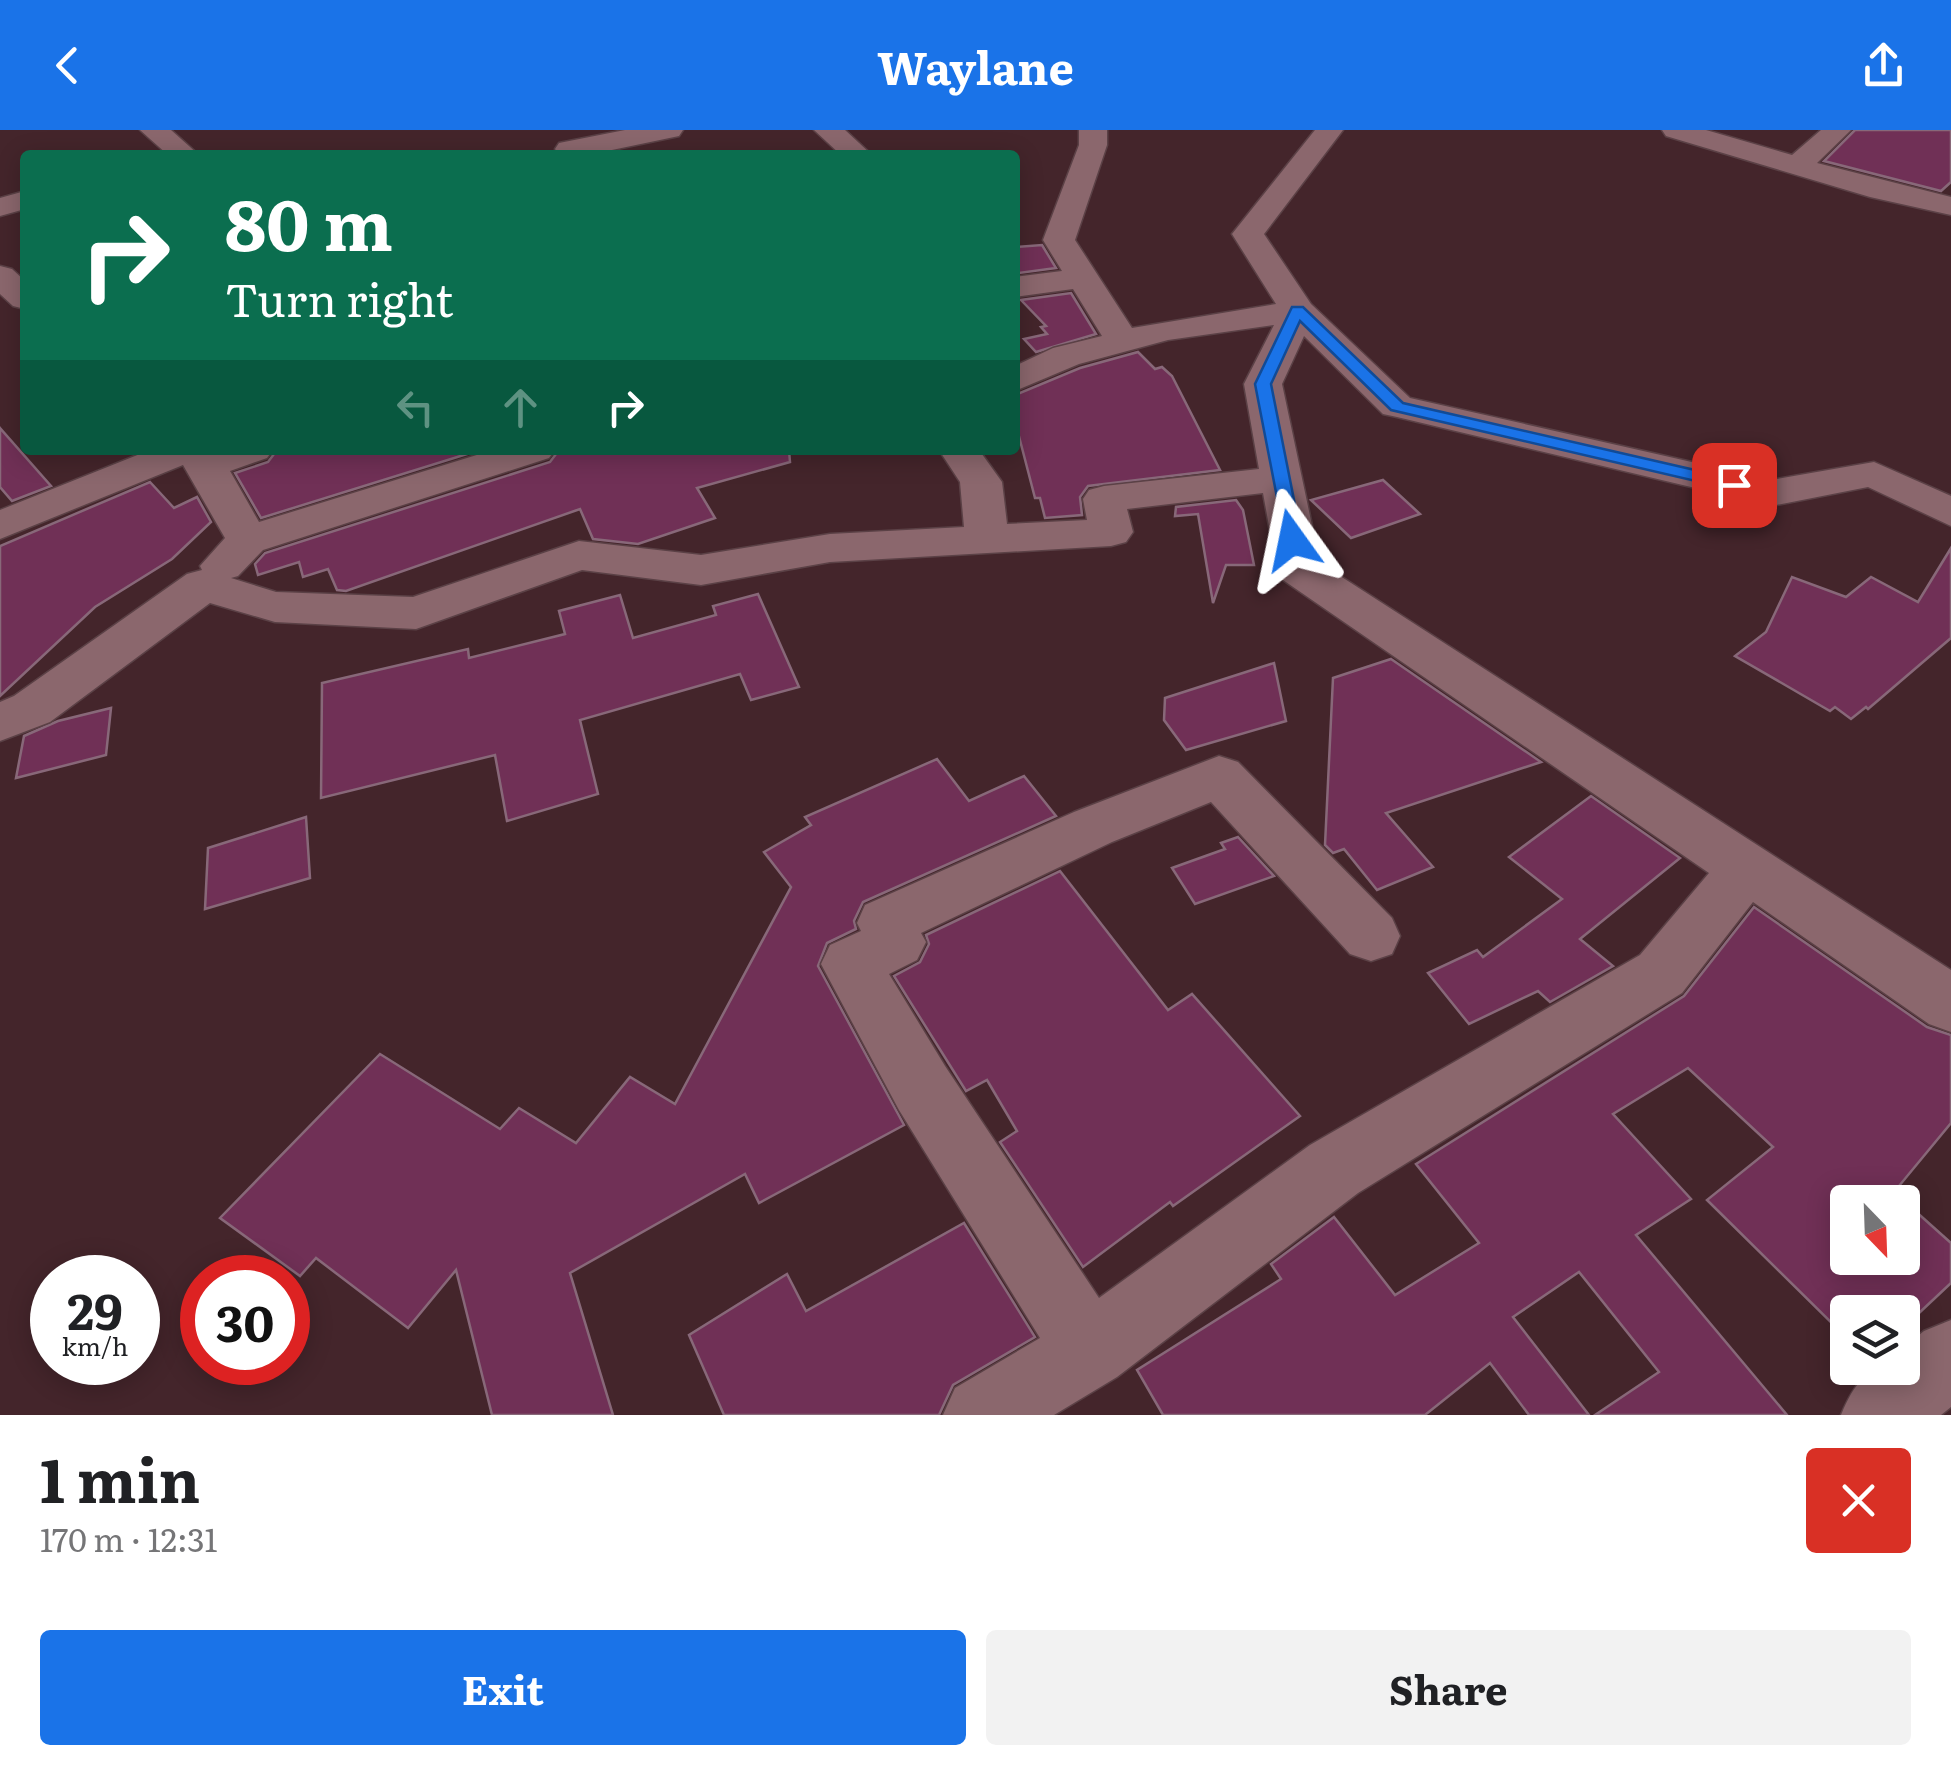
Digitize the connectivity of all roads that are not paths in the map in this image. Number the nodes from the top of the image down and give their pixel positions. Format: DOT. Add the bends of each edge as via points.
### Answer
graph roads {
  1 [pos="154,130"];
  2 [pos="669,130"];
  3 [pos="828,130"];
  4 [pos="1093,130"];
  5 [pos="1329,130"];
  6 [pos="1676,130"];
  7 [pos="1837,130"];
  8 [pos="567,145"];
  9 [pos="179,150"];
  10 [pos="852,150"];
  11 [pos="1797,166"];
  12 [pos="1951,206"];
  13 [pos="0,276"];
  14 [pos="1083,278"];
  15 [pos="1020,286"];
  16 [pos="20,294"];
  17 [pos="1298,310"];
  18 [pos="1123,342"];
  19 [pos="1020,378"];
  20 [pos="194,455"];
  21 [pos="518,455"];
  22 [pos="962,455"];
  23 [pos="1280,479"];
  24 [pos="1951,513"];
  25 [pos="0,526"];
  26 [pos="987,539"];
  27 [pos="248,540"];
  28 [pos="203,585"];
  29 [pos="0,722"];
  30 [pos="1746,868"];
  31 [pos="1371,936"];
  32 [pos="1951,1004"];
  33 [pos="1090,1350"];
  34 [pos="1951,1358"];
  35 [pos="982,1415"];
  36 [pos="1880,1415"];
  1 -- 9 [label="street"];
  2 -- 8 [label="street"];
  3 -- 10 [label="street"];
  4 -- 14 [label="street" via="1093,145 1044,239"];
  5 -- 17 [label="street" via="1248,234"];
  6 -- 11 [label="street"];
  7 -- 11 [label="street"];
  11 -- 12 [label="street"];
  13 -- 16 [label="street"];
  14 -- 15 [label="street"];
  14 -- 18 [label="street"];
  17 -- 18 [label="street"];
  17 -- 23 [label="street" via="1263,384"];
  17 -- 24 [label="street" via="1397,406 1771,494 1874,474"];
  18 -- 19 [label="street" via="1066,356"];
  20 -- 25 [label="street"];
  20 -- 27 [label="street"];
  21 -- 27 [label="street"];
  22 -- 26 [label="street" via="981,482"];
  23 -- 26 [label="street" via="1104,500 1111,532"];
  23 -- 30 [label="street" via="1299,570"];
  26 -- 28 [label="street" via="830,548 701,570 578,556 416,613 275,608"];
  27 -- 28 [label="street"];
  28 -- 29 [label="street" via="32,709"];
  30 -- 32 [label="street"];
  30 -- 33 [label="street" via="1662,974 1334,1169"];
  31 -- 33 [label="street" via="1219,776 948,891 886,923 896,942 851,964"];
  33 -- 35 [label="street"];
  34 -- 36 [label="street"];
}
